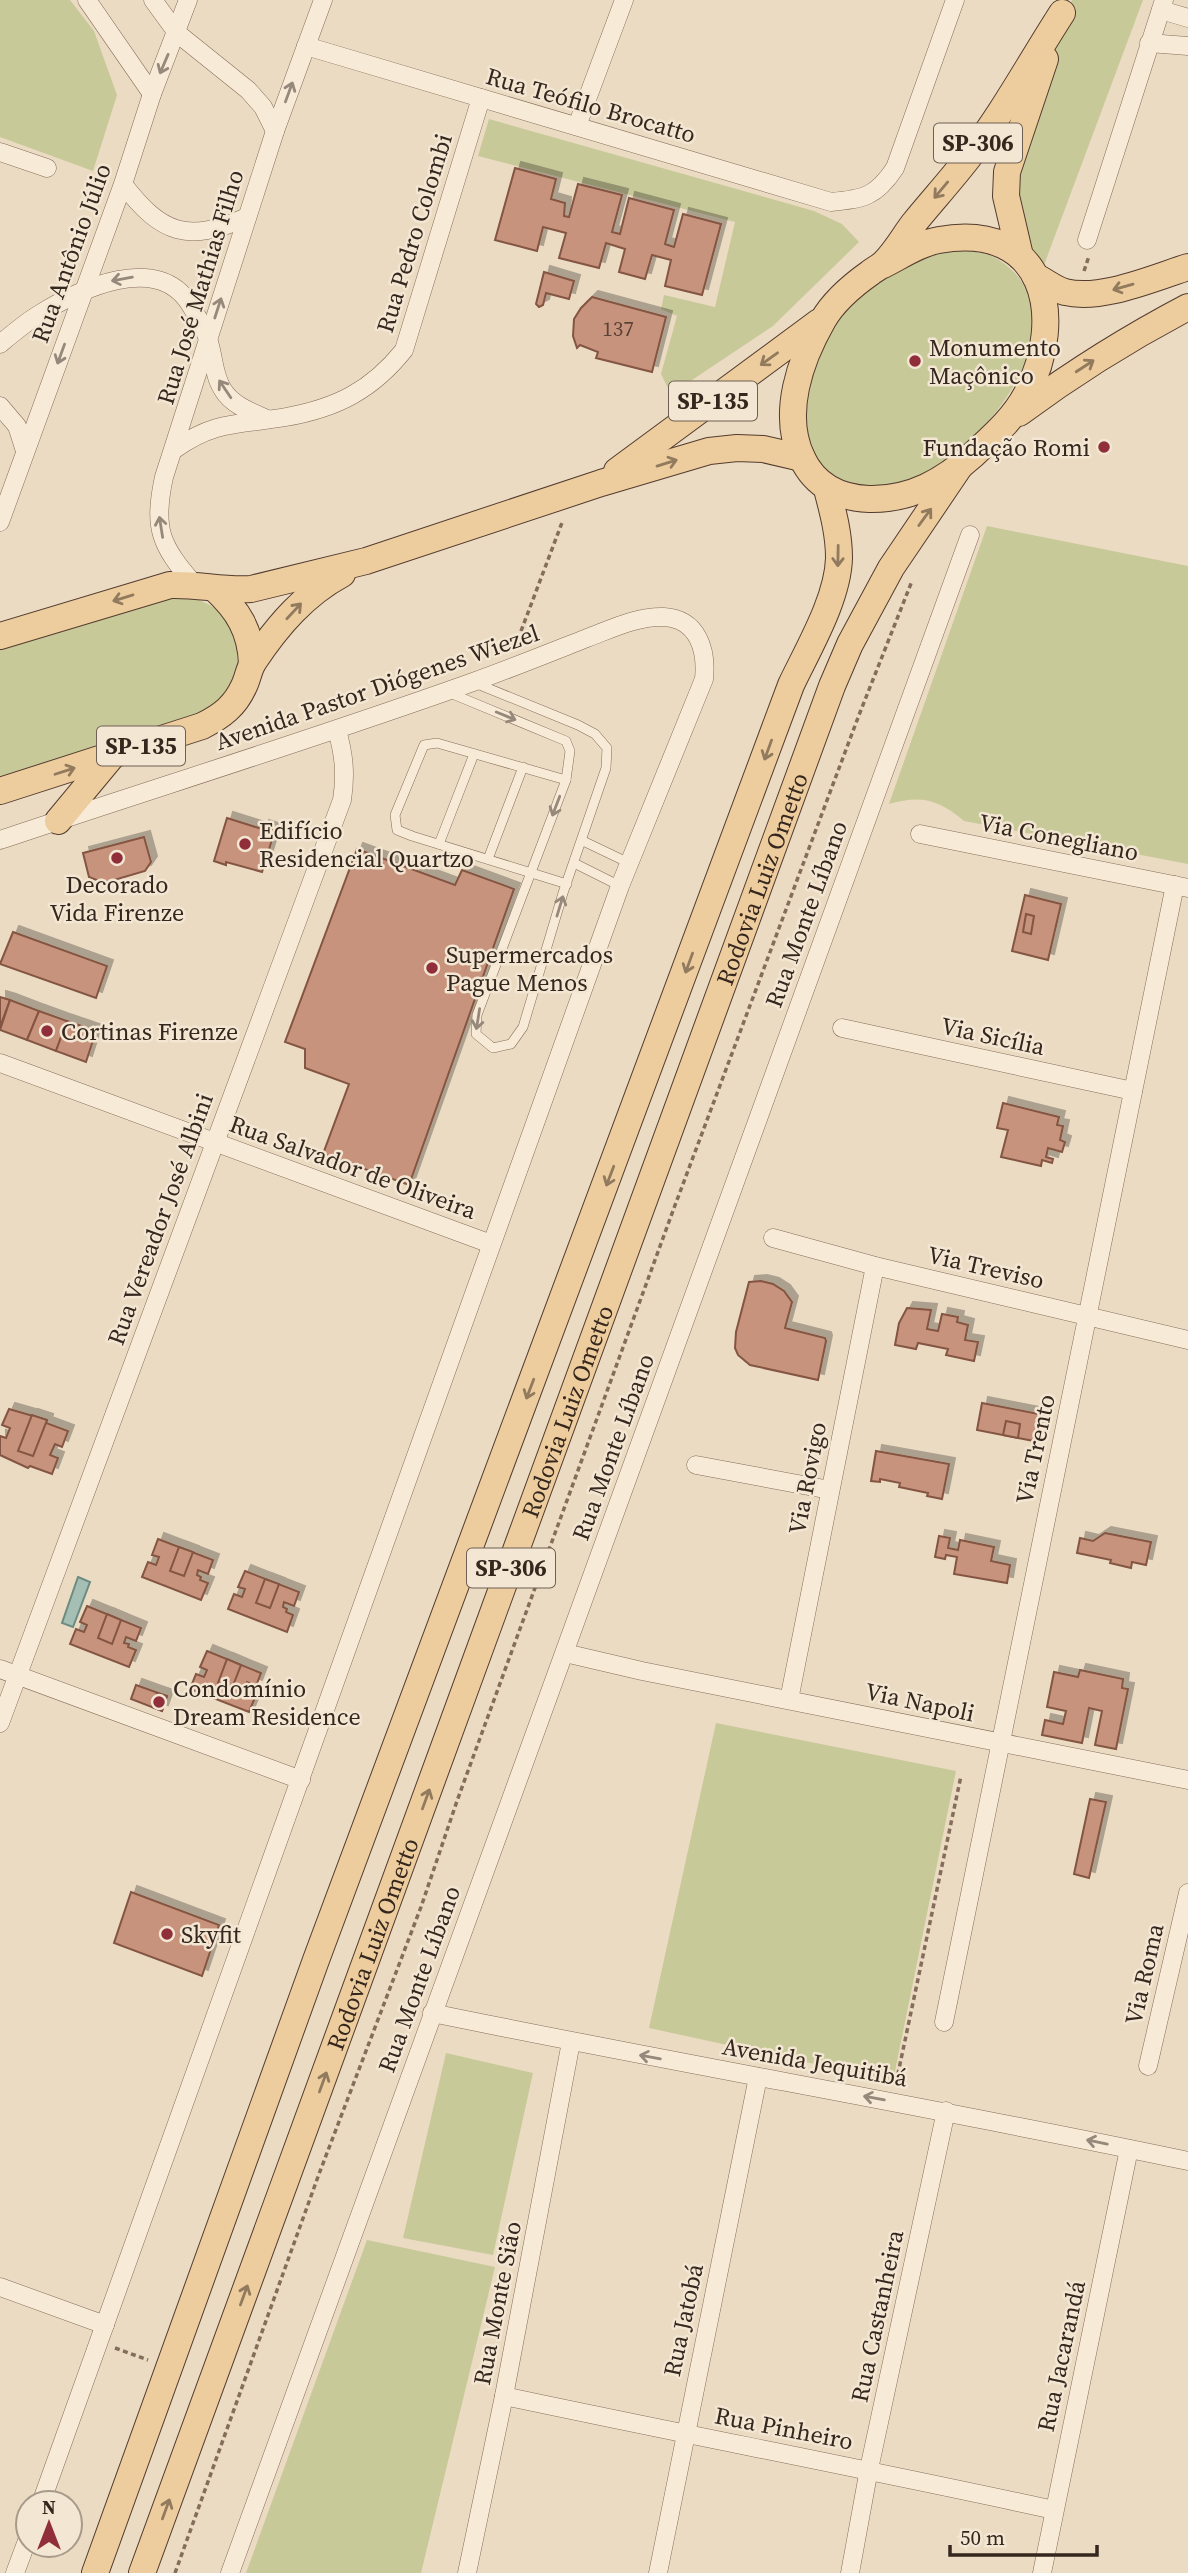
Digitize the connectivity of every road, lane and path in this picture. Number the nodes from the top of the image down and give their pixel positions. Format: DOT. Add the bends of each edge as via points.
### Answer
graph roads {
  1 [pos="153,0"];
  2 [pos="188,0"];
  3 [pos="323,0"];
  4 [pos="624,0"];
  5 [pos="955,0"];
  6 [pos="90,1"];
  7 [pos="1163,5"];
  8 [pos="1064,6"];
  9 [pos="1188,18"];
  10 [pos="177,33"];
  11 [pos="1149,43"];
  12 [pos="306,46"];
  13 [pos="1188,46"];
  14 [pos="152,94"];
  15 [pos="481,98"];
  16 [pos="577,126"];
  17 [pos="275,131"];
  18 [pos="0,152"];
  19 [pos="47,168"];
  20 [pos="122,184"];
  21 [pos="247,217"];
  22 [pos="1087,240"];
  23 [pos="1020,256"];
  24 [pos="883,265"];
  25 [pos="1181,270"];
  26 [pos="1037,277"];
  27 [pos="85,290"];
  28 [pos="1064,292"];
  29 [pos="1188,307"];
  30 [pos="824,319"];
  31 [pos="208,340"];
  32 [pos="0,344"];
  33 [pos="0,406"];
  34 [pos="267,419"];
  35 [pos="1009,420"];
  36 [pos="175,449"];
  37 [pos="25,451"];
  38 [pos="802,458"];
  39 [pos="960,466"];
  40 [pos="601,483"];
  41 [pos="827,489"];
  42 [pos="574,492"];
  43 [pos="0,522"];
  44 [pos="970,535"];
  45 [pos="366,561"];
  46 [pos="913,579"];
  47 [pos="204,586"];
  48 [pos="0,636"];
  49 [pos="252,664"];
  50 [pos="507,669"];
  51 [pos="472,682"];
  52 [pos="446,691"];
  53 [pos="337,730"];
  54 [pos="474,754"];
  55 [pos="112,756"];
  56 [pos="523,766"];
  57 [pos="566,780"];
  58 [pos="0,791"];
  59 [pos="58,821"];
  60 [pos="920,834"];
  61 [pos="0,840"];
  62 [pos="583,841"];
  63 [pos="439,844"];
  64 [pos="488,859"];
  65 [pos="574,863"];
  66 [pos="629,863"];
  67 [pos="531,873"];
  68 [pos="567,884"];
  69 [pos="620,886"];
  70 [pos="1181,887"];
  71 [pos="842,1028"];
  72 [pos="0,1063"];
  73 [pos="1133,1091"];
  74 [pos="215,1142"];
  75 [pos="773,1238"];
  76 [pos="491,1244"];
  77 [pos="875,1266"];
  78 [pos="1087,1316"];
  79 [pos="1188,1340"];
  80 [pos="696,1465"];
  81 [pos="830,1490"];
  82 [pos="565,1653"];
  83 [pos="9,1672"];
  84 [pos="789,1700"];
  85 [pos="0,1723"];
  86 [pos="1000,1744"];
  87 [pos="961,1776"];
  88 [pos="301,1780"];
  89 [pos="1188,1780"];
  90 [pos="1188,1893"];
  91 [pos="432,2013"];
  92 [pos="944,2022"];
  93 [pos="571,2042"];
  94 [pos="1149,2066"];
  95 [pos="758,2077"];
  96 [pos="896,2083"];
  97 [pos="946,2111"];
  98 [pos="1129,2149"];
  99 [pos="1188,2161"];
  100 [pos="0,2287"];
  101 [pos="105,2325"];
  102 [pos="98,2343"];
  103 [pos="150,2360"];
  104 [pos="505,2396"];
  105 [pos="684,2434"];
  106 [pos="869,2469"];
  107 [pos="46,2489"];
  108 [pos="1054,2511"];
  109 [pos="94,2573"];
  110 [pos="142,2573"];
  111 [pos="175,2573"];
  112 [pos="230,2573"];
  113 [pos="467,2573"];
  114 [pos="658,2573"];
  115 [pos="850,2573"];
  116 [pos="1042,2573"];
  1 -- 10 [label="street"];
  2 -- 10 [label="street, Rua Antônio Júlio"];
  3 -- 12 [label="street, Rua José Mathias Filho"];
  4 -- 16 [label="street"];
  5 -- 16 [label="street, Rua Teófilo Brocatto" via="895,168 863,199 831,202"];
  6 -- 14 [label="street"];
  7 -- 9 [label="street"];
  7 -- 11 [label="street"];
  8 -- 23 [label="main road, SP-306" via="1007,172 1006,195"];
  8 -- 24 [label="main road, SP-306, one-way" via="969,156"];
  10 -- 14 [label="street, Rua Antônio Júlio, one-way"];
  10 -- 17 [label="street" via="248,90"];
  11 -- 13 [label="street"];
  11 -- 22 [label="street"];
  12 -- 15 [label="street, Rua Teófilo Brocatto"];
  17 -- 12 [label="street, Rua José Mathias Filho, one-way"];
  14 -- 20 [label="street, Rua Antônio Júlio"];
  15 -- 16 [label="street, Rua Teófilo Brocatto"];
  15 -- 34 [label="street, Rua Pedro Colombi" via="404,350 366,389 331,405"];
  17 -- 21 [label="street, Rua José Mathias Filho"];
  18 -- 19 [label="street"];
  20 -- 21 [label="street" via="152,217 170,228 200,232"];
  20 -- 27 [label="street, Rua Antônio Júlio"];
  31 -- 21 [label="street, Rua José Mathias Filho, one-way"];
  22 -- 28 [label="path" via="1087,269"];
  23 -- 24 [label="main road, SP-306" via="978,238 957,237 936,240"];
  23 -- 26 [label="main road, SP-306"];
  24 -- 30 [label="main road, SP-306" via="840,298"];
  25 -- 28 [label="main road, one-way" via="1094,294"];
  25 -- 29 [label="main road" via="1166,283 1165,298 1174,306"];
  26 -- 28 [label="main road"];
  26 -- 35 [label="main road, SP-306" via="1046,319 1043,349 1025,396"];
  31 -- 27 [label="street, one-way" via="189,302 159,281 126,278"];
  27 -- 32 [label="street" via="37,315"];
  27 -- 37 [label="street, Rua Antônio Júlio, one-way"];
  35 -- 29 [label="main road, one-way" via="1116,346"];
  30 -- 38 [label="main road, SP-306" via="805,358 794,396 794,430"];
  30 -- 40 [label="main road, SP-135, one-way"];
  34 -- 31 [label="street, one-way" via="223,391"];
  31 -- 36 [label="street, Rua José Mathias Filho"];
  33 -- 37 [label="street" via="17,426"];
  34 -- 36 [label="street, Rua Pedro Colombi" via="211,428"];
  35 -- 39 [label="main road, SP-306"];
  47 -- 36 [label="street, Rua José Mathias Filho, one-way" via="166,550 160,529 158,504"];
  37 -- 43 [label="street, Rua Antônio Júlio"];
  40 -- 38 [label="main road, SP-135, one-way" via="678,459 737,448"];
  38 -- 41 [label="main road, SP-306"];
  39 -- 41 [label="main road, SP-306" via="926,488 896,498 856,499"];
  110 -- 39 [label="main road, Rodovia Luiz Ometto / SP-306, one-way" via="832,686 891,568"];
  40 -- 42 [label="main road, SP-135"];
  41 -- 109 [label="main road, Rodovia Luiz Ometto / SP-306, one-way" via="839,553 831,598 791,685 316,1960"];
  42 -- 45 [label="main road, SP-135"];
  42 -- 50 [label="path"];
  44 -- 82 [label="street, Rua Monte Líbano"];
  45 -- 47 [label="main road, SP-135" via="251,589"];
  49 -- 45 [label="main road, SP-135, one-way" via="306,597"];
  46 -- 111 [label="path" via="674,1208"];
  47 -- 48 [label="main road, SP-135, one-way" via="149,590"];
  47 -- 49 [label="main road" via="237,611"];
  49 -- 55 [label="main road, SP-135" via="238,699 219,718"];
  50 -- 51 [label="street, Avenida Pastor Diógenes Wiezel"];
  50 -- 66 [label="street, Avenida Pastor Diógenes Wiezel" via="646,618 677,620 698,636 704,648 704,679"];
  51 -- 52 [label="street, Avenida Pastor Diógenes Wiezel"];
  51 -- 62 [label="lane" via="578,724 607,748 606,768"];
  52 -- 53 [label="street, Avenida Pastor Diógenes Wiezel"];
  52 -- 57 [label="lane, one-way" via="566,740 570,751"];
  53 -- 59 [label="street, Avenida Pastor Diógenes Wiezel"];
  53 -- 74 [label="street, Rua Vereador José Albini" via="346,773 342,800"];
  54 -- 56 [label="lane"];
  54 -- 63 [label="lane"];
  54 -- 63 [label="lane" via="437,743 424,745 418,754 395,815 397,830"];
  58 -- 55 [label="main road, SP-135, one-way"];
  55 -- 59 [label="main road"];
  56 -- 57 [label="lane"];
  56 -- 64 [label="lane"];
  57 -- 67 [label="lane, one-way"];
  59 -- 61 [label="street, Avenida Pastor Diógenes Wiezel"];
  60 -- 70 [label="street, Via Conegliano"];
  62 -- 65 [label="lane"];
  62 -- 66 [label="lane"];
  63 -- 64 [label="lane"];
  64 -- 67 [label="lane"];
  65 -- 68 [label="lane"];
  65 -- 69 [label="lane"];
  66 -- 69 [label="street"];
  67 -- 68 [label="lane"];
  67 -- 68 [label="lane, one-way" via="477,1015 476,1034 493,1048 511,1044 523,1027"];
  69 -- 76 [label="street"];
  70 -- 73 [label="street, Via Trento"];
  71 -- 73 [label="street, Via Sicília"];
  72 -- 74 [label="street, Rua Salvador de Oliveira"];
  73 -- 78 [label="street, Via Trento"];
  74 -- 76 [label="street, Rua Salvador de Oliveira"];
  74 -- 83 [label="street, Rua Vereador José Albini"];
  75 -- 77 [label="street, Via Treviso"];
  76 -- 88 [label="street"];
  77 -- 78 [label="street, Via Treviso"];
  77 -- 81 [label="street, Via Rovigo"];
  78 -- 79 [label="street, Via Treviso"];
  78 -- 86 [label="street, Via Trento"];
  80 -- 81 [label="street"];
  81 -- 84 [label="street, Via Rovigo"];
  82 -- 84 [label="street, Via Napoli"];
  82 -- 91 [label="street, Rua Monte Líbano"];
  83 -- 85 [label="street, Rua Vereador José Albini"];
  83 -- 88 [label="street"];
  84 -- 86 [label="street, Via Napoli"];
  86 -- 89 [label="street, Via Napoli"];
  86 -- 92 [label="street, Via Trento"];
  87 -- 96 [label="path"];
  88 -- 101 [label="street"];
  90 -- 94 [label="street, Via Roma"];
  91 -- 93 [label="street, Avenida Jequitibá"];
  91 -- 112 [label="street, Rua Monte Líbano"];
  95 -- 93 [label="street, Avenida Jequitibá, one-way"];
  93 -- 104 [label="street, Rua Monte Sião"];
  97 -- 95 [label="street, Avenida Jequitibá, one-way"];
  95 -- 105 [label="street, Rua Jatobá"];
  98 -- 97 [label="street, Avenida Jequitibá, one-way"];
  97 -- 106 [label="street, Rua Castanheira"];
  98 -- 99 [label="street, Avenida Jequitibá"];
  98 -- 108 [label="street, Rua Jacarandá"];
  100 -- 101 [label="street"];
  101 -- 102 [label="street"];
  102 -- 103 [label="path"];
  102 -- 107 [label="street"];
  104 -- 105 [label="street, Rua Pinheiro"];
  104 -- 113 [label="street, Rua Monte Sião"];
  105 -- 106 [label="street, Rua Pinheiro"];
  105 -- 114 [label="street, Rua Jatobá"];
  106 -- 108 [label="street, Rua Pinheiro"];
  106 -- 115 [label="street, Rua Castanheira"];
  108 -- 116 [label="street, Rua Jacarandá"];
}
